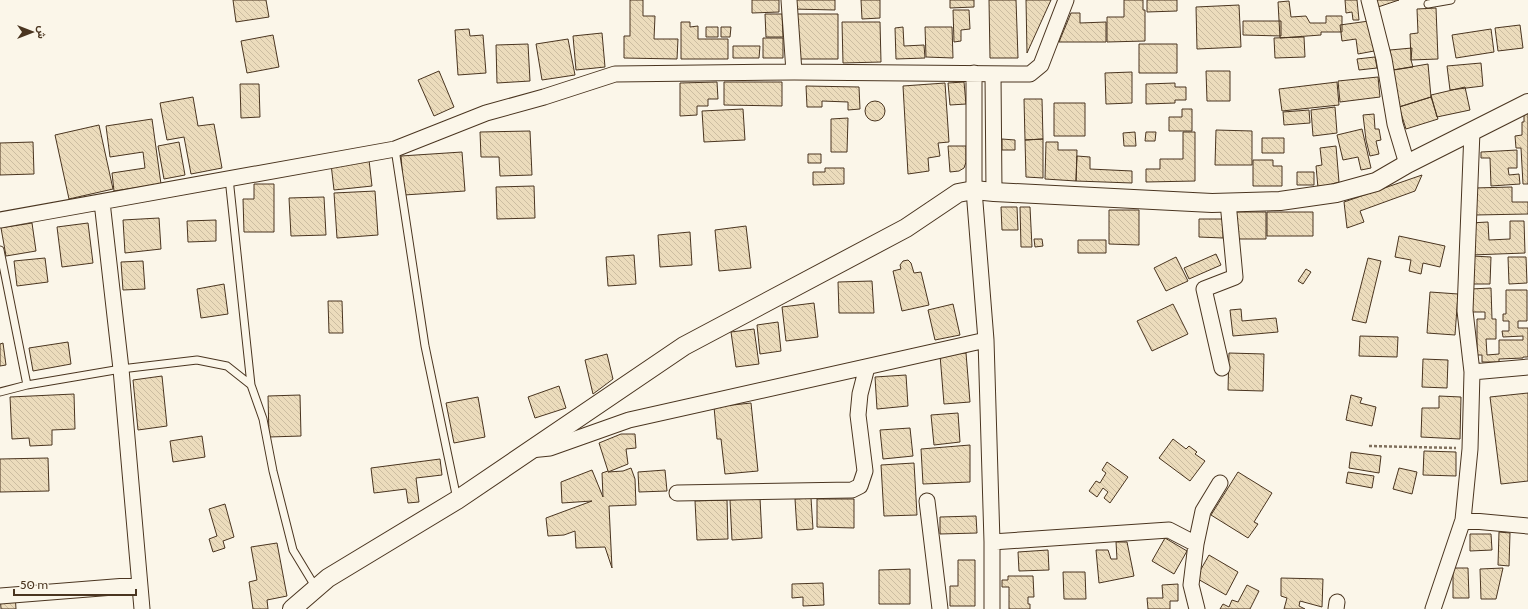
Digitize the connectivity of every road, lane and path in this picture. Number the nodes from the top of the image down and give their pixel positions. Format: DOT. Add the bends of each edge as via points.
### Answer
graph roads {
  1 [pos="789,0"];
  2 [pos="1066,0"];
  3 [pos="1368,0"];
  4 [pos="1451,0"];
  5 [pos="1428,4"];
  6 [pos="794,72"];
  7 [pos="974,73"];
  8 [pos="993,74"];
  9 [pos="1528,103"];
  10 [pos="1472,131"];
  11 [pos="394,149"];
  12 [pos="1407,164"];
  13 [pos="228,178"];
  14 [pos="974,190"];
  15 [pos="994,192"];
  16 [pos="102,202"];
  17 [pos="1228,202"];
  18 [pos="0,220"];
  19 [pos="0,250"];
  20 [pos="986,340"];
  21 [pos="867,367"];
  22 [pos="1528,367"];
  23 [pos="1222,368"];
  24 [pos="121,369"];
  25 [pos="1472,372"];
  26 [pos="26,384"];
  27 [pos="252,385"];
  28 [pos="0,392"];
  29 [pos="1369,446"];
  30 [pos="1470,449"];
  31 [pos="530,450"];
  32 [pos="1220,483"];
  33 [pos="677,493"];
  34 [pos="457,500"];
  35 [pos="927,501"];
  36 [pos="1463,520"];
  37 [pos="1528,526"];
  38 [pos="992,542"];
  39 [pos="1196,544"];
  40 [pos="139,585"];
  41 [pos="317,588"];
  42 [pos="0,596"];
  43 [pos="142,609"];
  44 [pos="292,609"];
  45 [pos="940,609"];
  46 [pos="992,609"];
  47 [pos="1196,609"];
  48 [pos="1432,609"];
  1 -- 6 [label="street"];
  2 -- 8 [label="street" via="1041,64 1030,74"];
  3 -- 12 [label="street" via="1384,59 1395,124"];
  4 -- 5 [label="lane"];
  6 -- 7 [label="street"];
  6 -- 11 [label="street" via="615,74 486,113"];
  7 -- 8 [label="street"];
  7 -- 14 [label="street"];
  8 -- 15 [label="street"];
  9 -- 10 [label="street"];
  10 -- 12 [label="street"];
  10 -- 25 [label="street" via="1465,311"];
  11 -- 13 [label="street"];
  11 -- 34 [label="lane" via="425,346"];
  12 -- 17 [label="street" via="1376,182 1336,193 1280,201"];
  13 -- 16 [label="street"];
  13 -- 27 [label="lane"];
  14 -- 15 [label="street"];
  14 -- 20 [label="street"];
  14 -- 31 [label="street" via="958,193 906,228 684,346"];
  15 -- 17 [label="street"];
  16 -- 18 [label="street"];
  16 -- 24 [label="street"];
  17 -- 23 [label="street" via="1235,277 1204,289"];
  19 -- 26 [label="lane"];
  20 -- 21 [label="street"];
  20 -- 38 [label="street"];
  21 -- 31 [label="street" via="629,420 550,448"];
  21 -- 33 [label="street" via="858,415 866,471 860,486 852,490"];
  22 -- 25 [label="street"];
  24 -- 26 [label="lane"];
  24 -- 27 [label="lane" via="197,360 227,366"];
  24 -- 40 [label="street"];
  25 -- 30 [label="street"];
  26 -- 28 [label="lane"];
  27 -- 41 [label="lane" via="263,419 293,550"];
  29 -- 30 [label="path"];
  30 -- 36 [label="street"];
  31 -- 34 [label="street"];
  32 -- 39 [label="street" via="1203,512"];
  34 -- 41 [label="street" via="328,578"];
  35 -- 45 [label="street"];
  36 -- 37 [label="street"];
  36 -- 48 [label="street"];
  38 -- 39 [label="street" via="1169,530"];
  38 -- 46 [label="street"];
  39 -- 47 [label="street" via="1191,585"];
  40 -- 42 [label="street"];
  40 -- 43 [label="street"];
  41 -- 44 [label="street"];
}
